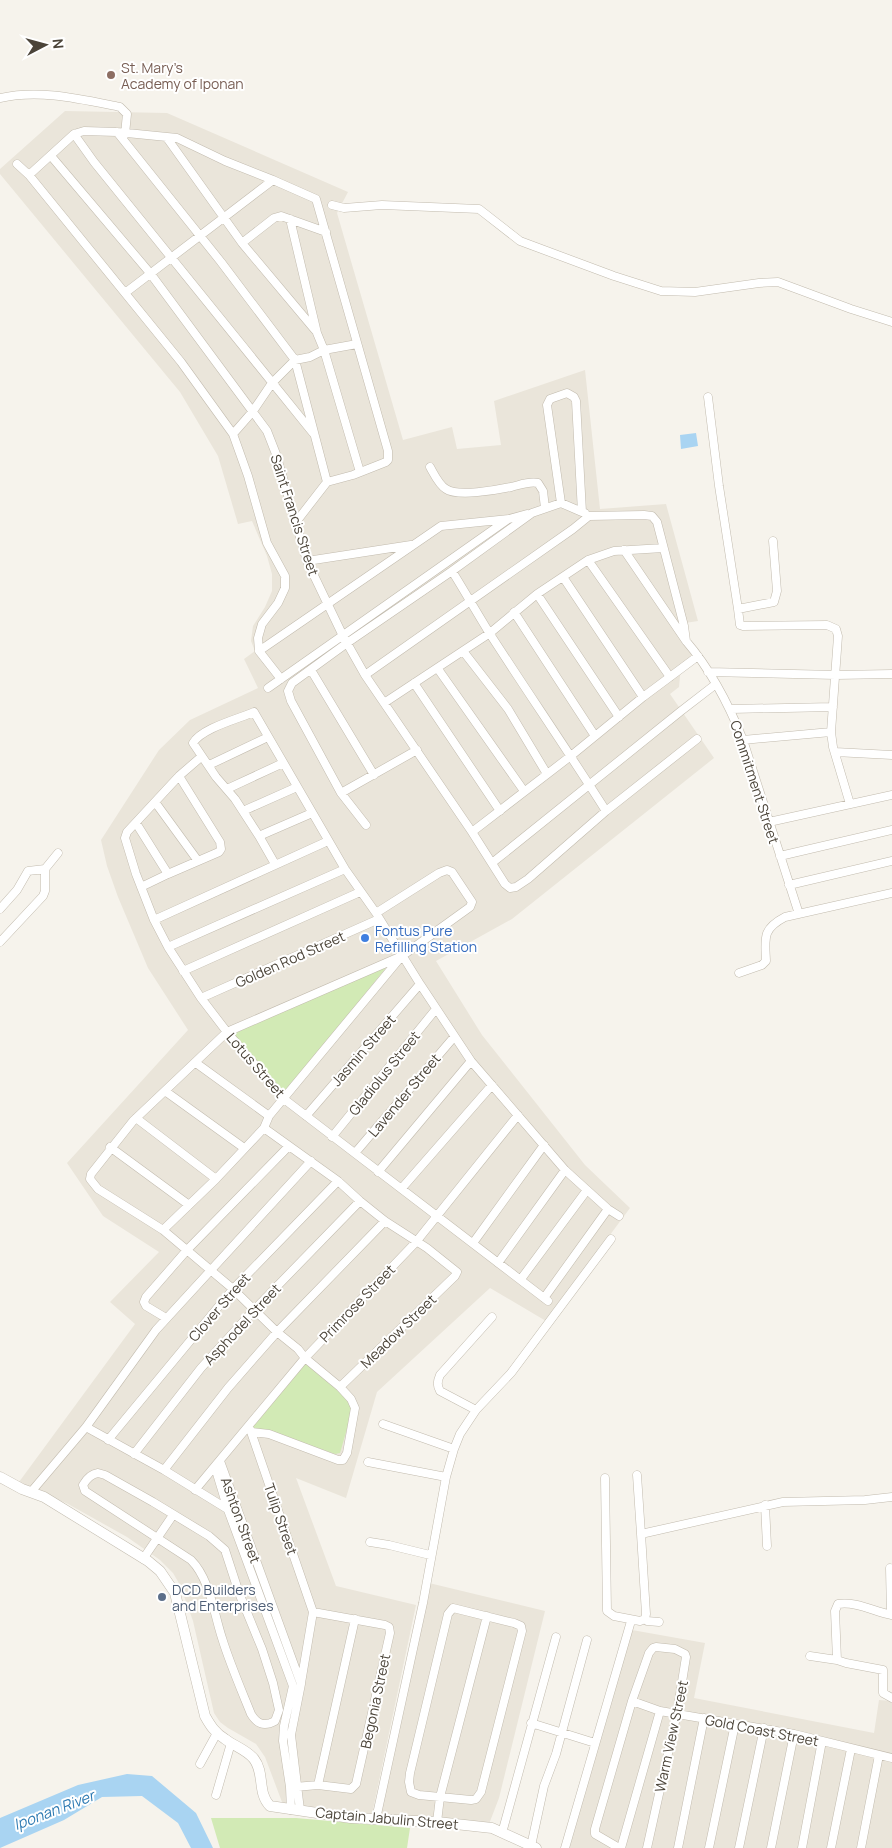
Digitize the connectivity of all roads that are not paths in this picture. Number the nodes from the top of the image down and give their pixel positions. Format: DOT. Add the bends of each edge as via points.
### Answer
graph roads {
  1 [pos="0,98"];
  2 [pos="117,132"];
  3 [pos="74,134"];
  4 [pos="125,134"];
  5 [pos="167,138"];
  6 [pos="51,156"];
  7 [pos="17,164"];
  8 [pos="29,175"];
  9 [pos="273,180"];
  10 [pos="332,205"];
  11 [pos="224,216"];
  12 [pos="290,219"];
  13 [pos="326,232"];
  14 [pos="200,236"];
  15 [pos="242,243"];
  16 [pos="171,256"];
  17 [pos="150,273"];
  18 [pos="125,293"];
  19 [pos="892,322"];
  20 [pos="318,333"];
  21 [pos="357,344"];
  22 [pos="324,350"];
  23 [pos="295,360"];
  24 [pos="272,383"];
  25 [pos="708,397"];
  26 [pos="252,411"];
  27 [pos="233,434"];
  28 [pos="316,437"];
  29 [pos="430,467"];
  30 [pos="360,472"];
  31 [pos="327,482"];
  32 [pos="561,503"];
  33 [pos="545,508"];
  34 [pos="532,513"];
  35 [pos="586,514"];
  36 [pos="509,519"];
  37 [pos="296,522"];
  38 [pos="773,541"];
  39 [pos="415,544"];
  40 [pos="663,548"];
  41 [pos="624,550"];
  42 [pos="307,560"];
  43 [pos="588,560"];
  44 [pos="452,572"];
  45 [pos="563,577"];
  46 [pos="537,594"];
  47 [pos="471,600"];
  48 [pos="327,604"];
  49 [pos="738,608"];
  50 [pos="514,612"];
  51 [pos="490,633"];
  52 [pos="345,639"];
  53 [pos="686,641"];
  54 [pos="259,651"];
  55 [pos="463,651"];
  56 [pos="698,656"];
  57 [pos="438,669"];
  58 [pos="311,670"];
  59 [pos="708,672"];
  60 [pos="365,674"];
  61 [pos="892,674"];
  62 [pos="836,675"];
  63 [pos="670,677"];
  64 [pos="281,678"];
  65 [pos="414,683"];
  66 [pos="716,684"];
  67 [pos="268,688"];
  68 [pos="643,697"];
  69 [pos="384,703"];
  70 [pos="833,707"];
  71 [pos="730,709"];
  72 [pos="619,717"];
  73 [pos="831,732"];
  74 [pos="595,736"];
  75 [pos="268,737"];
  76 [pos="697,739"];
  77 [pos="743,740"];
  78 [pos="417,750"];
  79 [pos="834,752"];
  80 [pos="572,755"];
  81 [pos="892,755"];
  82 [pos="201,757"];
  83 [pos="283,763"];
  84 [pos="209,765"];
  85 [pos="547,774"];
  86 [pos="374,775"];
  87 [pos="179,776"];
  88 [pos="590,785"];
  89 [pos="297,787"];
  90 [pos="227,789"];
  91 [pos="524,791"];
  92 [pos="341,793"];
  93 [pos="892,795"];
  94 [pos="156,802"];
  95 [pos="850,804"];
  96 [pos="242,811"];
  97 [pos="500,811"];
  98 [pos="606,811"];
  99 [pos="312,813"];
  100 [pos="769,822"];
  101 [pos="136,823"];
  102 [pos="366,825"];
  103 [pos="892,830"];
  104 [pos="472,832"];
  105 [pos="259,836"];
  106 [pos="328,841"];
  107 [pos="58,853"];
  108 [pos="780,856"];
  109 [pos="198,861"];
  110 [pos="892,861"];
  111 [pos="492,863"];
  112 [pos="275,864"];
  113 [pos="345,868"];
  114 [pos="45,869"];
  115 [pos="168,874"];
  116 [pos="789,884"];
  117 [pos="141,887"];
  118 [pos="360,892"];
  119 [pos="892,893"];
  120 [pos="0,909"];
  121 [pos="799,914"];
  122 [pos="377,916"];
  123 [pos="154,920"];
  124 [pos="0,942"];
  125 [pos="168,947"];
  126 [pos="402,956"];
  127 [pos="183,972"];
  128 [pos="739,973"];
  129 [pos="420,984"];
  130 [pos="201,998"];
  131 [pos="436,1009"];
  132 [pos="227,1032"];
  133 [pos="454,1037"];
  134 [pos="471,1061"];
  135 [pos="196,1063"];
  136 [pos="492,1085"];
  137 [pos="165,1091"];
  138 [pos="284,1098"];
  139 [pos="518,1115"];
  140 [pos="269,1116"];
  141 [pos="306,1116"];
  142 [pos="136,1118"];
  143 [pos="264,1128"];
  144 [pos="332,1137"];
  145 [pos="544,1145"];
  146 [pos="288,1146"];
  147 [pos="110,1147"];
  148 [pos="244,1148"];
  149 [pos="355,1153"];
  150 [pos="311,1160"];
  151 [pos="565,1170"];
  152 [pos="378,1172"];
  153 [pos="216,1179"];
  154 [pos="338,1181"];
  155 [pos="402,1188"];
  156 [pos="586,1190"];
  157 [pos="360,1202"];
  158 [pos="189,1204"];
  159 [pos="608,1209"];
  160 [pos="619,1216"];
  161 [pos="436,1217"];
  162 [pos="385,1221"];
  163 [pos="163,1230"];
  164 [pos="611,1239"];
  165 [pos="416,1242"];
  166 [pos="473,1243"];
  167 [pos="187,1250"];
  168 [pos="498,1263"];
  169 [pos="210,1269"];
  170 [pos="521,1279"];
  171 [pos="233,1289"];
  172 [pos="254,1310"];
  173 [pos="492,1317"];
  174 [pos="166,1318"];
  175 [pos="277,1332"];
  176 [pos="305,1358"];
  177 [pos="340,1387"];
  178 [pos="476,1410"];
  179 [pos="383,1424"];
  180 [pos="86,1427"];
  181 [pos="250,1429"];
  182 [pos="108,1440"];
  183 [pos="454,1449"];
  184 [pos="134,1454"];
  185 [pos="368,1462"];
  186 [pos="217,1464"];
  187 [pos="164,1470"];
  188 [pos="637,1475"];
  189 [pos="0,1477"];
  190 [pos="446,1477"];
  191 [pos="605,1478"];
  192 [pos="195,1490"];
  193 [pos="31,1492"];
  194 [pos="892,1497"];
  195 [pos="765,1506"];
  196 [pos="228,1510"];
  197 [pos="239,1513"];
  198 [pos="173,1515"];
  199 [pos="641,1534"];
  200 [pos="158,1538"];
  201 [pos="370,1542"];
  202 [pos="768,1546"];
  203 [pos="430,1555"];
  204 [pos="142,1558"];
  205 [pos="890,1568"];
  206 [pos="312,1612"];
  207 [pos="891,1615"];
  208 [pos="487,1616"];
  209 [pos="355,1619"];
  210 [pos="644,1619"];
  211 [pos="632,1621"];
  212 [pos="660,1622"];
  213 [pos="556,1637"];
  214 [pos="587,1640"];
  215 [pos="810,1656"];
  216 [pos="837,1660"];
  217 [pos="297,1685"];
  218 [pos="892,1698"];
  219 [pos="632,1701"];
  220 [pos="660,1711"];
  221 [pos="677,1713"];
  222 [pos="704,1718"];
  223 [pos="532,1723"];
  224 [pos="735,1724"];
  225 [pos="764,1728"];
  226 [pos="561,1732"];
  227 [pos="217,1733"];
  228 [pos="794,1734"];
  229 [pos="822,1741"];
  230 [pos="231,1743"];
  231 [pos="594,1743"];
  232 [pos="851,1749"];
  233 [pos="879,1755"];
  234 [pos="892,1758"];
  235 [pos="200,1764"];
  236 [pos="318,1785"];
  237 [pos="294,1787"];
  238 [pos="216,1795"];
  239 [pos="440,1797"];
  240 [pos="296,1810"];
  241 [pos="376,1819"];
  242 [pos="437,1822"];
  243 [pos="502,1832"];
  244 [pos="534,1847"];
  245 [pos="565,1848"];
  246 [pos="620,1848"];
  247 [pos="647,1848"];
  248 [pos="678,1848"];
  249 [pos="709,1848"];
  250 [pos="739,1848"];
  251 [pos="771,1848"];
  252 [pos="802,1848"];
  253 [pos="831,1848"];
  254 [pos="861,1848"];
  1 -- 4 [label="street" via="45,94 120,107 126,114"];
  2 -- 3 [label="street" via="84,131"];
  2 -- 4 [label="street"];
  2 -- 14 [label="street"];
  3 -- 6 [label="street"];
  3 -- 16 [label="street"];
  4 -- 5 [label="street"];
  5 -- 9 [label="street" via="177,138"];
  5 -- 11 [label="street"];
  6 -- 8 [label="street"];
  6 -- 17 [label="street, Saint Francis Street"];
  7 -- 8 [label="street"];
  8 -- 18 [label="street"];
  9 -- 11 [label="street"];
  9 -- 13 [label="street" via="316,199"];
  10 -- 19 [label="street" via="344,208 382,205 479,209 520,241 661,291 695,292 778,282"];
  11 -- 14 [label="street"];
  11 -- 15 [label="street"];
  12 -- 13 [label="street"];
  12 -- 15 [label="street" via="274,218"];
  12 -- 20 [label="street"];
  13 -- 21 [label="street"];
  14 -- 16 [label="street"];
  14 -- 23 [label="street"];
  15 -- 20 [label="street"];
  16 -- 17 [label="street"];
  16 -- 24 [label="street"];
  17 -- 18 [label="street"];
  17 -- 26 [label="street, Saint Francis Street"];
  18 -- 27 [label="street" via="182,362"];
  20 -- 22 [label="street"];
  21 -- 22 [label="street"];
  21 -- 30 [label="street" via="388,451 386,462"];
  22 -- 23 [label="street"];
  22 -- 30 [label="street"];
  23 -- 24 [label="street"];
  23 -- 28 [label="street"];
  24 -- 26 [label="street"];
  24 -- 28 [label="street"];
  25 -- 49 [label="street"];
  26 -- 27 [label="street"];
  26 -- 37 [label="street, Saint Francis Street" via="271,440"];
  27 -- 54 [label="street" via="267,543 285,576 285,588 259,632"];
  28 -- 31 [label="street"];
  29 -- 33 [label="street" via="450,492 538,483 544,491"];
  30 -- 31 [label="street"];
  31 -- 37 [label="street"];
  32 -- 33 [label="street"];
  32 -- 35 [label="street"];
  32 -- 35 [label="street" via="546,405 550,399 567,393 576,401"];
  33 -- 34 [label="street"];
  34 -- 36 [label="street"];
  34 -- 44 [label="street"];
  35 -- 40 [label="street" via="652,516 657,522"];
  35 -- 47 [label="street"];
  36 -- 39 [label="street" via="441,526"];
  36 -- 52 [label="street"];
  37 -- 42 [label="street, Saint Francis Street"];
  38 -- 49 [label="street" via="777,591 774,602"];
  39 -- 42 [label="street"];
  39 -- 48 [label="street"];
  40 -- 41 [label="street"];
  40 -- 53 [label="street"];
  41 -- 43 [label="street" via="607,552"];
  41 -- 53 [label="street, Commitment Street"];
  42 -- 48 [label="street, Saint Francis Street"];
  43 -- 45 [label="street"];
  43 -- 63 [label="street"];
  44 -- 47 [label="street"];
  44 -- 52 [label="street"];
  45 -- 46 [label="street"];
  45 -- 68 [label="street"];
  46 -- 50 [label="street"];
  46 -- 72 [label="street"];
  47 -- 51 [label="street"];
  47 -- 60 [label="street"];
  48 -- 52 [label="street, Saint Francis Street"];
  48 -- 54 [label="street"];
  49 -- 62 [label="street" via="738,622 743,626 834,627 838,632"];
  50 -- 51 [label="street"];
  50 -- 74 [label="street"];
  51 -- 55 [label="street"];
  51 -- 80 [label="street"];
  52 -- 58 [label="street"];
  52 -- 60 [label="street, Saint Francis Street"];
  52 -- 64 [label="street"];
  53 -- 56 [label="street, Commitment Street"];
  54 -- 64 [label="street"];
  55 -- 57 [label="street"];
  55 -- 85 [label="street" via="508,709"];
  56 -- 59 [label="street, Commitment Street"];
  56 -- 63 [label="street"];
  57 -- 65 [label="street"];
  57 -- 91 [label="street"];
  58 -- 86 [label="street"];
  58 -- 92 [label="street" via="292,683 289,696"];
  59 -- 62 [label="street"];
  59 -- 66 [label="street, Commitment Street"];
  60 -- 69 [label="street, Saint Francis Street"];
  61 -- 62 [label="street"];
  62 -- 70 [label="street"];
  63 -- 68 [label="street"];
  64 -- 67 [label="street"];
  65 -- 69 [label="street"];
  65 -- 97 [label="street"];
  66 -- 71 [label="street, Commitment Street"];
  66 -- 88 [label="street"];
  68 -- 72 [label="street"];
  69 -- 78 [label="street, Saint Francis Street"];
  70 -- 71 [label="street"];
  70 -- 73 [label="street"];
  71 -- 77 [label="street, Commitment Street"];
  72 -- 74 [label="street"];
  73 -- 77 [label="street"];
  73 -- 79 [label="street"];
  74 -- 80 [label="street"];
  75 -- 82 [label="street" via="254,712 196,739 193,743"];
  75 -- 83 [label="street"];
  75 -- 84 [label="street"];
  76 -- 98 [label="street"];
  77 -- 100 [label="street, Commitment Street"];
  78 -- 86 [label="street"];
  78 -- 104 [label="street, Saint Francis Street"];
  79 -- 81 [label="street"];
  79 -- 95 [label="street"];
  80 -- 85 [label="street"];
  80 -- 88 [label="street"];
  82 -- 84 [label="street"];
  82 -- 87 [label="street, Lotus Street"];
  83 -- 89 [label="street"];
  83 -- 90 [label="street"];
  84 -- 90 [label="street"];
  85 -- 91 [label="street"];
  86 -- 92 [label="street"];
  87 -- 94 [label="street, Lotus Street"];
  87 -- 109 [label="street" via="221,846 219,852"];
  88 -- 98 [label="street"];
  88 -- 111 [label="street"];
  89 -- 96 [label="street"];
  89 -- 99 [label="street"];
  90 -- 96 [label="street"];
  91 -- 97 [label="street"];
  92 -- 102 [label="street"];
  93 -- 95 [label="street"];
  94 -- 101 [label="street, Lotus Street"];
  94 -- 109 [label="street"];
  95 -- 100 [label="street"];
  96 -- 105 [label="street"];
  97 -- 104 [label="street"];
  98 -- 111 [label="street, Saint Francis Street" via="516,887 510,888 505,884"];
  99 -- 105 [label="street"];
  99 -- 106 [label="street"];
  100 -- 108 [label="street, Commitment Street"];
  101 -- 115 [label="street"];
  101 -- 117 [label="street, Lotus Street" via="125,838"];
  103 -- 108 [label="street"];
  104 -- 111 [label="street, Saint Francis Street"];
  105 -- 112 [label="street"];
  106 -- 112 [label="street"];
  106 -- 113 [label="street"];
  107 -- 114 [label="street"];
  108 -- 116 [label="street, Commitment Street"];
  109 -- 115 [label="street"];
  110 -- 116 [label="street"];
  112 -- 123 [label="street"];
  113 -- 118 [label="street"];
  113 -- 125 [label="street"];
  114 -- 120 [label="street" via="28,871"];
  114 -- 124 [label="street" via="43,896"];
  115 -- 117 [label="street"];
  116 -- 121 [label="street, Commitment Street"];
  117 -- 123 [label="street, Lotus Street"];
  118 -- 122 [label="street"];
  118 -- 127 [label="street"];
  119 -- 121 [label="street"];
  121 -- 128 [label="street" via="774,922 764,943 766,961"];
  122 -- 126 [label="street"];
  122 -- 126 [label="street, Golden Rod Street" via="447,870 452,872 471,899 470,907"];
  122 -- 130 [label="street, Golden Rod Street"];
  123 -- 125 [label="street, Lotus Street"];
  125 -- 127 [label="street, Lotus Street"];
  126 -- 129 [label="street"];
  126 -- 132 [label="street"];
  126 -- 138 [label="street"];
  127 -- 130 [label="street, Lotus Street"];
  129 -- 131 [label="street"];
  129 -- 141 [label="street, Jasmin Street"];
  130 -- 132 [label="street, Lotus Street"];
  131 -- 133 [label="street"];
  131 -- 144 [label="street, Gladiolus Street"];
  132 -- 135 [label="street"];
  132 -- 138 [label="street, Lotus Street"];
  133 -- 134 [label="street"];
  133 -- 149 [label="street, Lavender Street"];
  134 -- 136 [label="street"];
  134 -- 152 [label="street"];
  135 -- 137 [label="street"];
  135 -- 140 [label="street"];
  136 -- 139 [label="street"];
  136 -- 155 [label="street"];
  137 -- 142 [label="street"];
  137 -- 148 [label="street"];
  138 -- 140 [label="street"];
  138 -- 141 [label="street, Lotus Street"];
  139 -- 145 [label="street"];
  139 -- 161 [label="street, Primrose Street"];
  140 -- 143 [label="street"];
  141 -- 144 [label="street, Lotus Street"];
  142 -- 147 [label="street"];
  142 -- 153 [label="street"];
  143 -- 146 [label="street"];
  143 -- 148 [label="street"];
  144 -- 149 [label="street, Lotus Street"];
  145 -- 151 [label="street"];
  145 -- 166 [label="street"];
  146 -- 150 [label="street"];
  146 -- 167 [label="street"];
  147 -- 158 [label="street"];
  147 -- 163 [label="street" via="90,1180"];
  148 -- 153 [label="street"];
  149 -- 152 [label="street, Lotus Street"];
  150 -- 154 [label="street"];
  150 -- 169 [label="street"];
  151 -- 156 [label="street"];
  151 -- 168 [label="street"];
  152 -- 155 [label="street, Lotus Street"];
  153 -- 158 [label="street"];
  154 -- 157 [label="street"];
  154 -- 171 [label="street, Clover Street"];
  155 -- 161 [label="street, Lotus Street"];
  156 -- 159 [label="street"];
  156 -- 170 [label="street"];
  157 -- 162 [label="street"];
  157 -- 172 [label="street, Asphodel Street"];
  158 -- 163 [label="street"];
  159 -- 160 [label="street"];
  159 -- 170 [label="street, Lotus Street" via="546,1300"];
  161 -- 165 [label="street, Primrose Street"];
  161 -- 166 [label="street, Lotus Street"];
  162 -- 165 [label="street"];
  162 -- 175 [label="street"];
  163 -- 167 [label="street"];
  164 -- 178 [label="street" via="512,1373"];
  165 -- 176 [label="street, Primrose Street"];
  165 -- 177 [label="street, Meadow Street" via="457,1273"];
  166 -- 168 [label="street, Lotus Street"];
  167 -- 169 [label="street"];
  167 -- 174 [label="street" via="144,1302"];
  168 -- 170 [label="street, Lotus Street"];
  169 -- 171 [label="street"];
  169 -- 174 [label="street"];
  171 -- 172 [label="street"];
  171 -- 182 [label="street, Clover Street"];
  172 -- 175 [label="street"];
  172 -- 184 [label="street, Asphodel Street" via="201,1368"];
  173 -- 178 [label="street" via="440,1375 437,1384 440,1392"];
  174 -- 180 [label="street"];
  175 -- 176 [label="street"];
  175 -- 187 [label="street"];
  176 -- 177 [label="street"];
  176 -- 181 [label="street, Primrose Street"];
  177 -- 181 [label="street" via="355,1408 347,1452 342,1460"];
  178 -- 183 [label="street"];
  179 -- 183 [label="street"];
  180 -- 182 [label="street"];
  180 -- 193 [label="street"];
  181 -- 186 [label="street, Primrose Street"];
  181 -- 206 [label="street, Tulip Street"];
  182 -- 184 [label="street"];
  183 -- 190 [label="street"];
  184 -- 187 [label="street"];
  185 -- 190 [label="street"];
  186 -- 192 [label="street, Primrose Street"];
  186 -- 196 [label="street, Ashton Street"];
  186 -- 197 [label="street, Ashton Street"];
  187 -- 192 [label="street"];
  188 -- 199 [label="street"];
  189 -- 193 [label="street, Captain Jabulin Street"];
  190 -- 203 [label="street"];
  191 -- 211 [label="street" via="606,1608 609,1614"];
  192 -- 196 [label="street"];
  193 -- 204 [label="street, Captain Jabulin Street"];
  194 -- 195 [label="street" via="783,1502"];
  195 -- 199 [label="street"];
  195 -- 202 [label="street"];
  196 -- 197 [label="street"];
  196 -- 217 [label="street, Ashton Street"];
  197 -- 217 [label="street, Ashton Street"];
  198 -- 200 [label="street"];
  198 -- 200 [label="street" via="105,1475 93,1474 86,1479 84,1491"];
  198 -- 200 [label="street" via="225,1550 273,1683 279,1710 274,1722 262,1724 251,1714 197,1566"];
  199 -- 210 [label="street"];
  200 -- 204 [label="street"];
  201 -- 203 [label="street"];
  203 -- 241 [label="street" via="423,1603"];
  204 -- 227 [label="street, Captain Jabulin Street" via="160,1571 175,1593 205,1716"];
  205 -- 207 [label="street"];
  206 -- 209 [label="street, Begonia Street"];
  206 -- 217 [label="street"];
  207 -- 216 [label="street" via="852,1604 838,1604 834,1611"];
  208 -- 239 [label="street"];
  208 -- 239 [label="street" via="521,1626 522,1631 481,1792 471,1800"];
  208 -- 239 [label="street" via="457,1608 448,1614 409,1782 410,1792 414,1794"];
  209 -- 236 [label="street"];
  209 -- 236 [label="street, Begonia Street" via="385,1625 390,1630 359,1778 351,1789"];
  210 -- 211 [label="street"];
  210 -- 212 [label="street"];
  211 -- 231 [label="street"];
  213 -- 223 [label="street"];
  214 -- 226 [label="street"];
  215 -- 216 [label="street"];
  216 -- 218 [label="street" via="883,1670 883,1694"];
  217 -- 237 [label="street, Ashton Street" via="292,1735"];
  219 -- 220 [label="street, Gold Coast Street"];
  219 -- 221 [label="street, Warm View Street" via="653,1648 675,1649 685,1654"];
  219 -- 246 [label="street" via="595,1834"];
  220 -- 221 [label="street, Gold Coast Street"];
  220 -- 246 [label="street"];
  221 -- 222 [label="street, Gold Coast Street"];
  221 -- 247 [label="street, Warm View Street"];
  222 -- 224 [label="street, Gold Coast Street"];
  222 -- 248 [label="street"];
  223 -- 226 [label="street"];
  223 -- 243 [label="street"];
  224 -- 225 [label="street, Gold Coast Street"];
  224 -- 249 [label="street"];
  225 -- 228 [label="street, Gold Coast Street"];
  225 -- 250 [label="street"];
  226 -- 231 [label="street"];
  226 -- 244 [label="street" via="544,1786"];
  227 -- 230 [label="street, Captain Jabulin Street"];
  227 -- 235 [label="street"];
  228 -- 229 [label="street, Gold Coast Street"];
  228 -- 251 [label="street"];
  229 -- 232 [label="street, Gold Coast Street"];
  229 -- 252 [label="street"];
  230 -- 238 [label="street"];
  230 -- 240 [label="street, Captain Jabulin Street" via="254,1758 266,1802 270,1806"];
  231 -- 245 [label="street"];
  232 -- 233 [label="street, Gold Coast Street"];
  232 -- 253 [label="street"];
  233 -- 234 [label="street, Gold Coast Street"];
  233 -- 254 [label="street"];
  236 -- 237 [label="street, Begonia Street"];
  237 -- 240 [label="street, Ashton Street"];
  239 -- 242 [label="street"];
  240 -- 241 [label="street, Captain Jabulin Street"];
  241 -- 242 [label="street, Captain Jabulin Street"];
  242 -- 243 [label="street, Captain Jabulin Street"];
  243 -- 244 [label="street, Captain Jabulin Street"];
}
